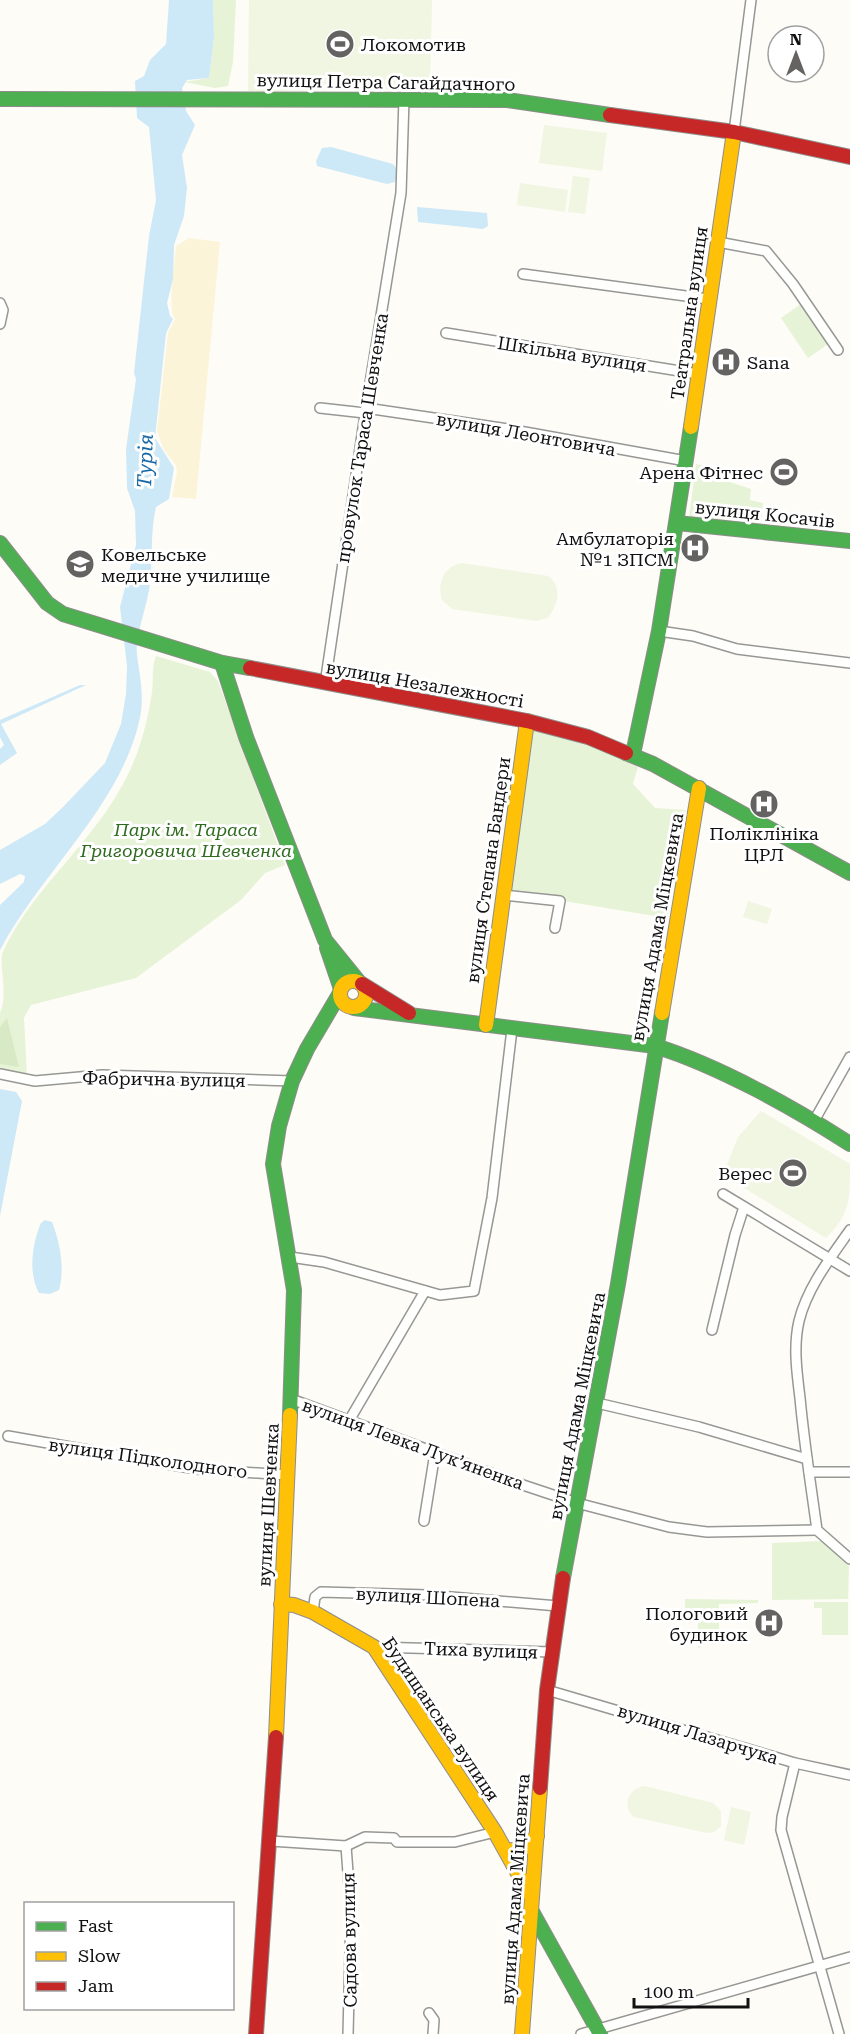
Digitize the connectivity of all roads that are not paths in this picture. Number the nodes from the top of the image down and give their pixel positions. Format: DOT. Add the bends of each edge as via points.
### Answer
graph roads {
  1 [pos="751,0"];
  2 [pos="0,99"];
  3 [pos="404,99"];
  4 [pos="734,132"];
  5 [pos="752,135"];
  6 [pos="732,150"];
  7 [pos="850,157"];
  8 [pos="718,242"];
  9 [pos="523,274"];
  10 [pos="708,299"];
  11 [pos="0,303"];
  12 [pos="0,324"];
  13 [pos="446,333"];
  14 [pos="838,350"];
  15 [pos="698,374"];
  16 [pos="320,408"];
  17 [pos="365,411"];
  18 [pos="686,461"];
  19 [pos="677,523"];
  20 [pos="850,541"];
  21 [pos="0,543"];
  22 [pos="659,631"];
  23 [pos="222,663"];
  24 [pos="850,663"];
  25 [pos="325,684"];
  26 [pos="527,721"];
  27 [pos="633,754"];
  28 [pos="699,788"];
  29 [pos="850,873"];
  30 [pos="504,895"];
  31 [pos="555,928"];
  32 [pos="325,940"];
  33 [pos="360,983"];
  34 [pos="341,991"];
  35 [pos="352,1007"];
  36 [pos="414,1015"];
  37 [pos="329,1016"];
  38 [pos="486,1025"];
  39 [pos="512,1029"];
  40 [pos="655,1046"];
  41 [pos="850,1057"];
  42 [pos="0,1074"];
  43 [pos="292,1081"];
  44 [pos="814,1121"];
  45 [pos="850,1144"];
  46 [pos="723,1194"];
  47 [pos="744,1207"];
  48 [pos="850,1230"];
  49 [pos="290,1257"];
  50 [pos="830,1258"];
  51 [pos="850,1270"];
  52 [pos="424,1291"];
  53 [pos="712,1330"];
  54 [pos="291,1399"];
  55 [pos="597,1403"];
  56 [pos="350,1419"];
  57 [pos="8,1436"];
  58 [pos="435,1453"];
  59 [pos="807,1459"];
  60 [pos="809,1472"];
  61 [pos="850,1472"];
  62 [pos="288,1475"];
  63 [pos="577,1503"];
  64 [pos="424,1521"];
  65 [pos="817,1530"];
  66 [pos="850,1559"];
  67 [pos="281,1604"];
  68 [pos="558,1606"];
  69 [pos="313,1612"];
  70 [pos="374,1647"];
  71 [pos="552,1652"];
  72 [pos="547,1690"];
  73 [pos="795,1763"];
  74 [pos="850,1775"];
  75 [pos="495,1832"];
  76 [pos="537,1836"];
  77 [pos="271,1841"];
  78 [pos="345,1846"];
  79 [pos="507,1851"];
  80 [pos="531,1905"];
  81 [pos="850,1957"];
  82 [pos="818,1966"];
  83 [pos="429,2013"];
  84 [pos="598,2032"];
  85 [pos="256,2034"];
  86 [pos="348,2034"];
  87 [pos="433,2034"];
  88 [pos="522,2034"];
  89 [pos="582,2034"];
  90 [pos="838,2034"];
  1 -- 4 [label="street, Театральна вулиця"];
  2 -- 3 [label="street, вулиця Петра Сагайдачного"];
  3 -- 4 [label="street, вулиця Петра Сагайдачного" via="507,100"];
  3 -- 17 [label="street, провулок Тараса Шевченка" via="401,193"];
  4 -- 5 [label="street, вулиця Петра Сагайдачного"];
  4 -- 6 [label="street, Театральна вулиця"];
  5 -- 6 [label="street" via="741,139"];
  5 -- 7 [label="street, вулиця Петра Сагайдачного"];
  6 -- 8 [label="street, Театральна вулиця"];
  8 -- 10 [label="street, Театральна вулиця"];
  8 -- 14 [label="street" via="766,251"];
  9 -- 10 [label="street"];
  10 -- 15 [label="street, Театральна вулиця"];
  11 -- 12 [label="street"];
  13 -- 15 [label="street, Шкільна вулиця"];
  15 -- 18 [label="street, Театральна вулиця"];
  16 -- 17 [label="street, вулиця Леонтовича"];
  17 -- 18 [label="street, вулиця Леонтовича" via="508,429"];
  17 -- 25 [label="street, провулок Тараса Шевченка"];
  18 -- 19 [label="street, Театральна вулиця"];
  19 -- 20 [label="street, вулиця Косачів"];
  19 -- 22 [label="street, Театральна вулиця"];
  21 -- 23 [label="street, вулиця Незалежності" via="47,603 63,614"];
  22 -- 24 [label="street" via="737,649"];
  22 -- 27 [label="street, Театральна вулиця"];
  23 -- 25 [label="street, вулиця Незалежності"];
  23 -- 32 [label="street" via="246,737"];
  25 -- 26 [label="street, вулиця Незалежності"];
  26 -- 27 [label="street, вулиця Незалежності"];
  26 -- 30 [label="street, вулиця Степана Бандери"];
  27 -- 28 [label="street, вулиця Незалежності"];
  28 -- 29 [label="street, вулиця Незалежності"];
  28 -- 40 [label="street, вулиця Адама Міцкевича"];
  30 -- 31 [label="street" via="560,901"];
  30 -- 38 [label="street, вулиця Степана Бандери"];
  32 -- 33 [label="street"];
  32 -- 34 [label="street"];
  33 -- 34 [label="street" via="350,981"];
  33 -- 35 [label="street" via="367,996 362,1004"];
  33 -- 36 [label="street"];
  34 -- 35 [label="street" via="342,1002"];
  34 -- 37 [label="street, вулиця Шевченка"];
  35 -- 36 [label="street"];
  35 -- 37 [label="street"];
  36 -- 38 [label="street"];
  37 -- 43 [label="street, вулиця Шевченка"];
  38 -- 39 [label="street"];
  39 -- 40 [label="street"];
  39 -- 52 [label="street" via="492,1198 474,1291 440,1295"];
  40 -- 44 [label="street" via="682,1054"];
  40 -- 55 [label="street, вулиця Адама Міцкевича" via="639,1164"];
  41 -- 44 [label="street"];
  42 -- 43 [label="street, Фабрична вулиця" via="35,1081 102,1075"];
  43 -- 49 [label="street, вулиця Шевченка" via="273,1164"];
  44 -- 45 [label="street"];
  46 -- 47 [label="street"];
  47 -- 50 [label="street"];
  47 -- 53 [label="street"];
  48 -- 50 [label="street"];
  49 -- 52 [label="street" via="324,1262"];
  49 -- 54 [label="street, вулиця Шевченка" via="294,1290"];
  50 -- 51 [label="street"];
  50 -- 59 [label="street" via="807,1300 796,1342"];
  52 -- 56 [label="street"];
  54 -- 56 [label="street, вулиця Левка Лукʼяненка"];
  54 -- 62 [label="street, вулиця Шевченка"];
  55 -- 59 [label="street" via="699,1427"];
  55 -- 63 [label="street, вулиця Адама Міцкевича"];
  56 -- 58 [label="street, вулиця Левка Лукʼяненка"];
  57 -- 62 [label="street, вулиця Підколодного" via="196,1469"];
  58 -- 63 [label="street, вулиця Левка Лукʼяненка"];
  58 -- 64 [label="street"];
  59 -- 60 [label="street"];
  60 -- 61 [label="street"];
  60 -- 65 [label="street"];
  62 -- 67 [label="street, вулиця Шевченка"];
  63 -- 65 [label="street, вулиця Левка Лукʼяненка" via="669,1527 707,1532"];
  63 -- 68 [label="street, вулиця Адама Міцкевича"];
  65 -- 66 [label="street"];
  67 -- 69 [label="street, Будищанська вулиця"];
  67 -- 77 [label="street, вулиця Шевченка"];
  68 -- 69 [label="street, вулиця Шопена" via="428,1595 321,1592 315,1597"];
  68 -- 71 [label="street, вулиця Адама Міцкевича"];
  69 -- 70 [label="street, Будищанська вулиця"];
  70 -- 71 [label="street, Тиха вулиця"];
  70 -- 75 [label="street, Будищанська вулиця"];
  71 -- 72 [label="street, вулиця Адама Міцкевича"];
  72 -- 73 [label="street, вулиця Лазарчука"];
  72 -- 76 [label="street, вулиця Адама Міцкевича"];
  73 -- 74 [label="street, вулиця Лазарчука"];
  73 -- 82 [label="street" via="782,1830"];
  75 -- 78 [label="street" via="455,1842 397,1842 394,1838 365,1837"];
  75 -- 79 [label="street, Будищанська вулиця"];
  76 -- 79 [label="street" via="529,1847"];
  76 -- 80 [label="street, вулиця Адама Міцкевича"];
  77 -- 78 [label="street"];
  77 -- 85 [label="street, вулиця Шевченка"];
  78 -- 86 [label="street, Садова вулиця" via="351,1913"];
  79 -- 80 [label="street, Будищанська вулиця" via="527,1885"];
  80 -- 84 [label="street, Будищанська вулиця"];
  80 -- 88 [label="street, вулиця Адама Міцкевича"];
  81 -- 82 [label="street"];
  82 -- 84 [label="street"];
  82 -- 90 [label="street"];
  83 -- 87 [label="street" via="434,2020"];
  84 -- 89 [label="street"];
}
